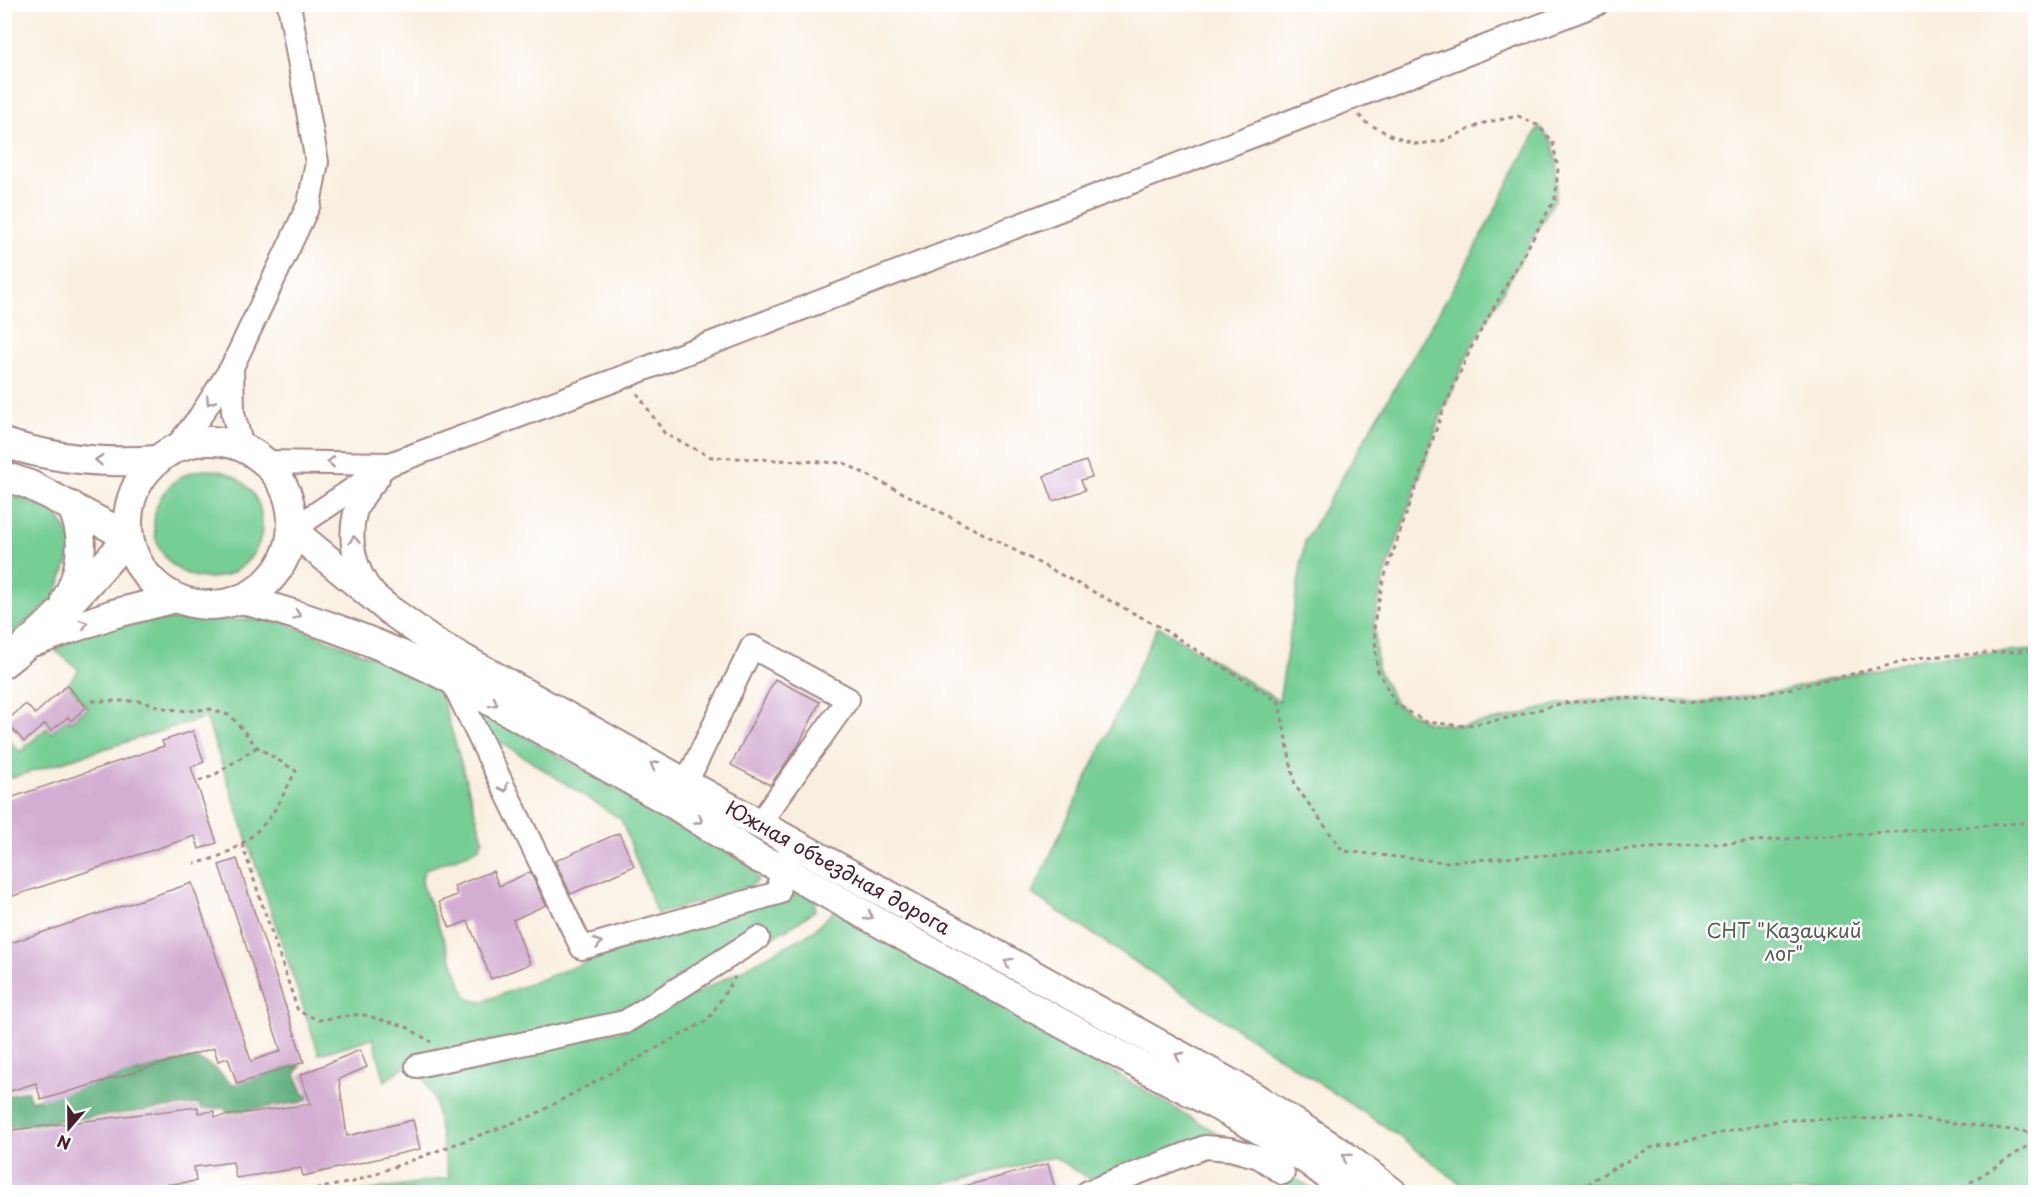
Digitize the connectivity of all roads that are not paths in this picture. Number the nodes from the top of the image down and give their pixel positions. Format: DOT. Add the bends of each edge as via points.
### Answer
graph roads {
  1 [pos="289,4"];
  2 [pos="1597,4"];
  3 [pos="232,367"];
  4 [pos="4,443"];
  5 [pos="242,447"];
  6 [pos="166,453"];
  7 [pos="266,462"];
  8 [pos="390,464"];
  9 [pos="4,476"];
  10 [pos="72,506"];
  11 [pos="292,530"];
  12 [pos="129,537"];
  13 [pos="176,597"];
  14 [pos="240,600"];
  15 [pos="388,609"];
  16 [pos="29,643"];
  17 [pos="4,663"];
  18 [pos="451,679"];
  19 [pos="686,783"];
  20 [pos="759,824"];
  21 [pos="788,856"];
  22 [pos="758,938"];
  23 [pos="417,1066"];
  24 [pos="1283,1173"];
  25 [pos="1089,1192"];
  26 [pos="1348,1192"];
  27 [pos="1392,1192"];
  1 -- 3 [label="street" via="317,162 309,204"];
  2 -- 8 [label="street"];
  3 -- 5 [label="street" via="233,413"];
  3 -- 6 [label="street, one-way" via="199,418"];
  6 -- 4 [label="main road, one-way" via="125,462 72,458"];
  5 -- 6 [label="main road" via="209,440"];
  5 -- 7 [label="main road"];
  6 -- 12 [label="main road" via="138,481 129,508"];
  8 -- 7 [label="street, one-way"];
  7 -- 11 [label="main road" via="282,482 291,506"];
  8 -- 11 [label="street"];
  15 -- 8 [label="street, one-way" via="363,580 352,537 356,512 367,491"];
  9 -- 10 [label="main road"];
  10 -- 12 [label="main road"];
  10 -- 16 [label="main road" via="80,533 76,575 58,613"];
  11 -- 14 [label="main road" via="287,552 276,572"];
  11 -- 15 [label="main road, Южная объездная дорога"];
  12 -- 13 [label="main road" via="138,562 154,583"];
  12 -- 16 [label="main road"];
  13 -- 14 [label="main road" via="197,604"];
  16 -- 13 [label="main road, one-way"];
  14 -- 18 [label="main road, Южная объездная дорога, one-way" via="339,630"];
  19 -- 15 [label="main road, Южная объездная дорога, one-way" via="437,644"];
  16 -- 17 [label="main road"];
  18 -- 21 [label="main road, Южная объездная дорога, one-way" via="675,805 758,858"];
  18 -- 21 [label="street, one-way" via="582,948 778,893"];
  19 -- 20 [label="main road, Южная объездная дорога"];
  19 -- 20 [label="street" via="752,647 848,699"];
  20 -- 21 [label="main road, Южная объездная дорога"];
  21 -- 26 [label="main road, Южная объездная дорога, one-way" via="1109,1049 1258,1128"];
  27 -- 21 [label="main road, Южная объездная дорога, one-way" via="1338,1150 1248,1093"];
  22 -- 23 [label="street" via="625,1022"];
  24 -- 25 [label="street" via="1259,1156 1204,1147"];
}
